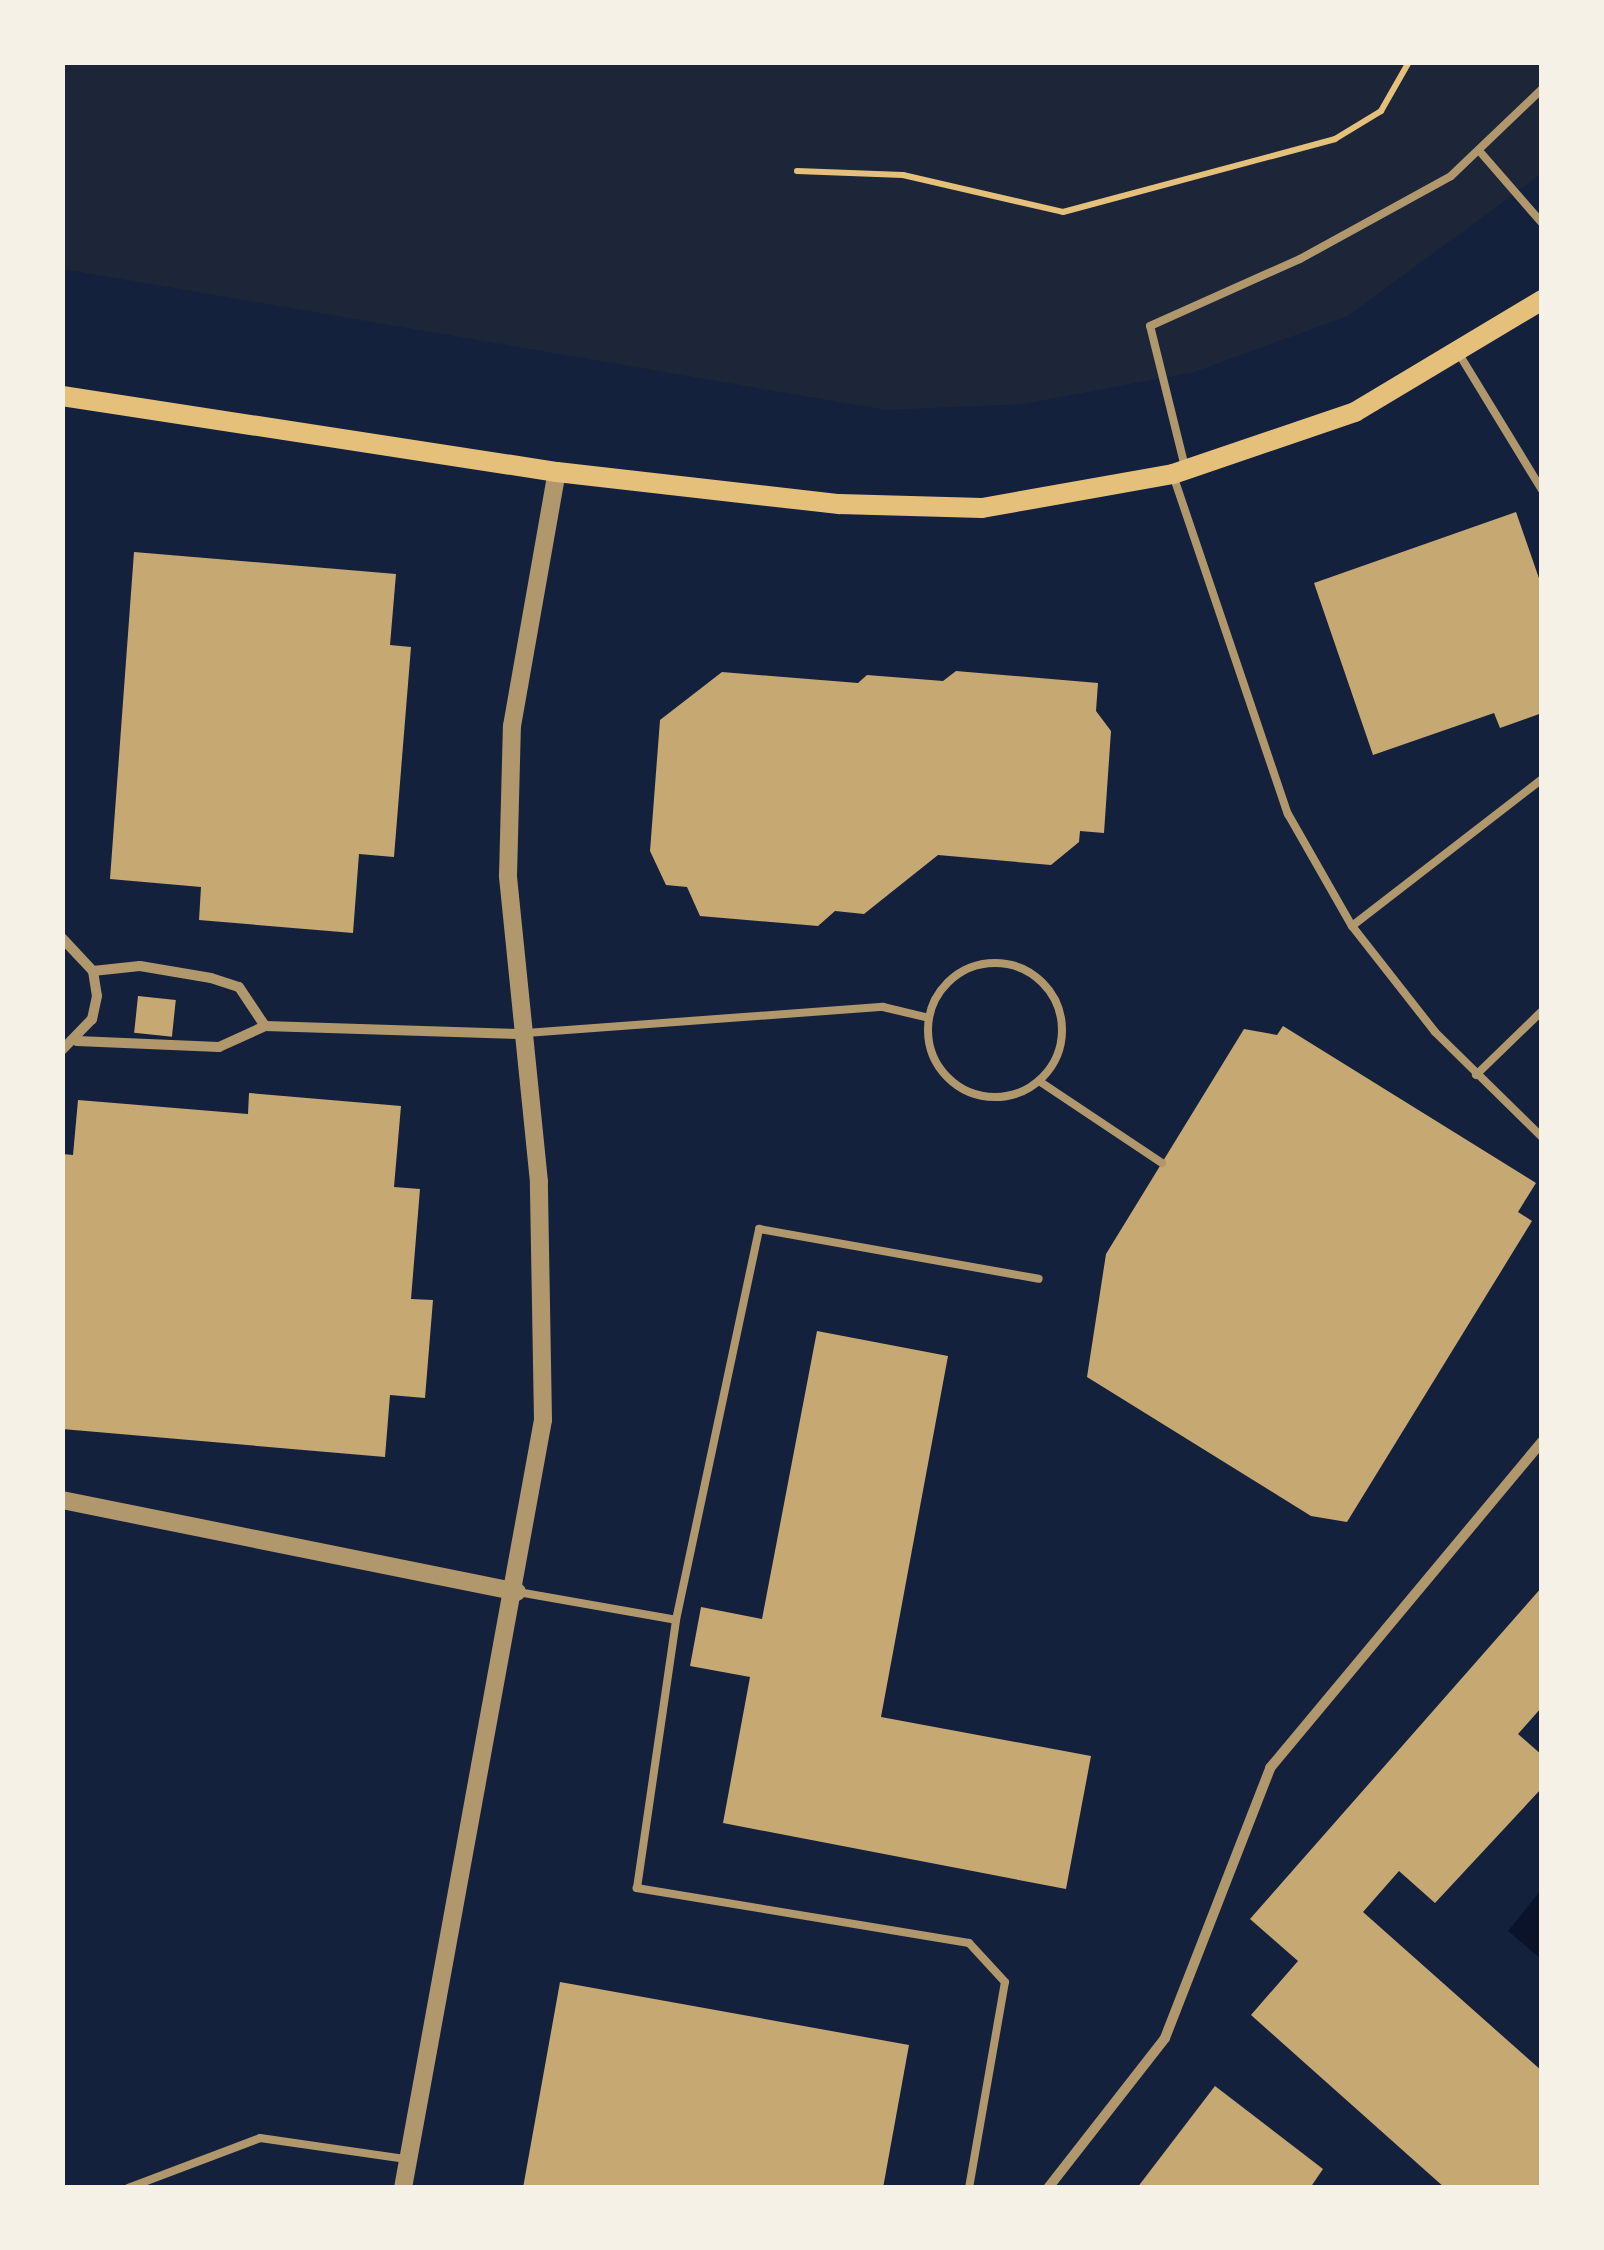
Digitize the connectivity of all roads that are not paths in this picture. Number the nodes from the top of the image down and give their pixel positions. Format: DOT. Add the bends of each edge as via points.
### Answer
graph roads {
  1 [pos="1542,89"];
  2 [pos="1482,154"];
  3 [pos="1542,223"];
  4 [pos="1542,300"];
  5 [pos="1459,354"];
  6 [pos="62,396"];
  7 [pos="558,472"];
  8 [pos="1179,472"];
  9 [pos="1542,490"];
  10 [pos="1542,779"];
  11 [pos="1352,926"];
  12 [pos="62,938"];
  13 [pos="93,970"];
  14 [pos="1542,1011"];
  15 [pos="929,1018"];
  16 [pos="265,1026"];
  17 [pos="522,1034"];
  18 [pos="77,1041"];
  19 [pos="62,1050"];
  20 [pos="1476,1075"];
  21 [pos="1040,1081"];
  22 [pos="1542,1137"];
  23 [pos="1162,1163"];
  24 [pos="1039,1280"];
  25 [pos="1542,1442"];
  26 [pos="62,1500"];
  27 [pos="517,1592"];
  28 [pos="676,1620"];
  29 [pos="408,2160"];
  30 [pos="160,2183"];
  31 [pos="128,2188"];
  32 [pos="172,2188"];
  33 [pos="403,2188"];
  34 [pos="970,2188"];
  35 [pos="1048,2188"];
  1 -- 2 [label="lane"];
  2 -- 3 [label="lane"];
  2 -- 8 [label="lane" via="1300,259 1150,326"];
  4 -- 5 [label="main road"];
  5 -- 8 [label="main road" via="1355,412"];
  5 -- 9 [label="lane"];
  6 -- 7 [label="main road"];
  7 -- 8 [label="main road" via="839,504 982,508"];
  7 -- 17 [label="street" via="512,726 508,876"];
  8 -- 11 [label="lane" via="1288,814"];
  10 -- 11 [label="lane"];
  11 -- 20 [label="lane"];
  12 -- 13 [label="street"];
  13 -- 16 [label="street" via="140,966 212,978 239,987"];
  13 -- 18 [label="street" via="92,1020"];
  14 -- 20 [label="lane"];
  15 -- 17 [label="lane" via="883,1007"];
  15 -- 21 [label="lane" via="934,1058 962,1088 1002,1097"];
  15 -- 21 [label="lane" via="962,972 1018,966 1053,995 1061,1018 1058,1052"];
  16 -- 17 [label="street"];
  16 -- 18 [label="street" via="219,1046"];
  17 -- 27 [label="street" via="539,1182 543,1420"];
  18 -- 19 [label="street"];
  20 -- 22 [label="lane"];
  21 -- 23 [label="lane"];
  24 -- 28 [label="lane" via="759,1229"];
  25 -- 35 [label="street" via="1270,1768 1165,2038"];
  26 -- 27 [label="street"];
  27 -- 28 [label="lane"];
  27 -- 29 [label="street"];
  28 -- 34 [label="lane" via="637,1888 970,1943 1006,1982"];
  29 -- 30 [label="lane" via="260,2138 222,2149"];
  29 -- 33 [label="street"];
  30 -- 31 [label="lane"];
  30 -- 32 [label="lane"];
}
